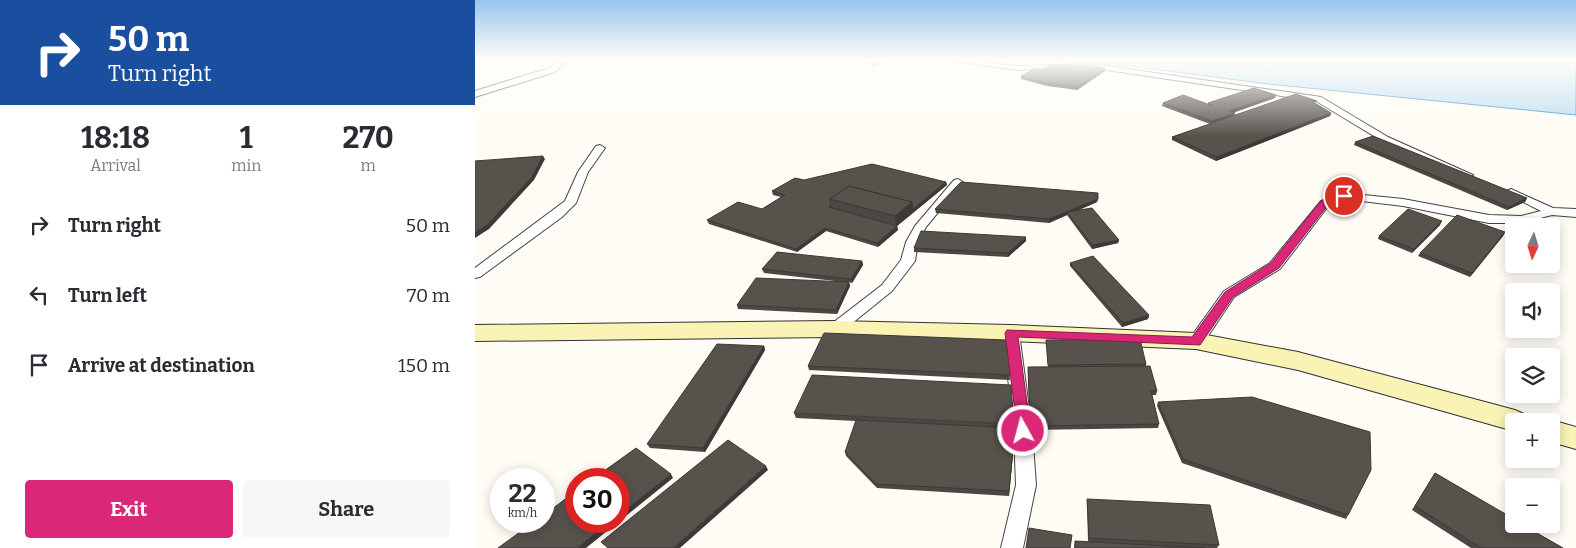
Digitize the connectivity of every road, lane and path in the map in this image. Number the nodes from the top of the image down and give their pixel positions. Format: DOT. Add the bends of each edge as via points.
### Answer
graph roads {
  1 [pos="502,86"];
  2 [pos="1227,86"];
  3 [pos="475,94"];
  4 [pos="600,148"];
  5 [pos="1476,178"];
  6 [pos="958,182"];
  7 [pos="1502,189"];
  8 [pos="1551,211"];
  9 [pos="1576,213"];
  10 [pos="475,274"];
  11 [pos="835,329"];
  12 [pos="475,333"];
  13 [pos="1011,333"];
  14 [pos="1196,341"];
  15 [pos="1505,418"];
  16 [pos="1560,434"];
  17 [pos="1576,438"];
  18 [pos="1012,548"];
  1 -- 3 [label="street"];
  2 -- 5 [label="street" via="1318,99 1385,139"];
  4 -- 10 [label="street" via="583,172 569,202 558,214"];
  6 -- 11 [label="street" via="921,226 912,242 909,261 887,288"];
  7 -- 8 [label="street"];
  8 -- 9 [label="street"];
  8 -- 14 [label="street" via="1527,218 1484,218 1344,196 1325,203 1275,266 1229,294"];
  11 -- 12 [label="street"];
  11 -- 13 [label="street"];
  13 -- 14 [label="street"];
  13 -- 18 [label="street" via="1026,485"];
  14 -- 15 [label="street" via="1298,361"];
  16 -- 17 [label="street"];
}
